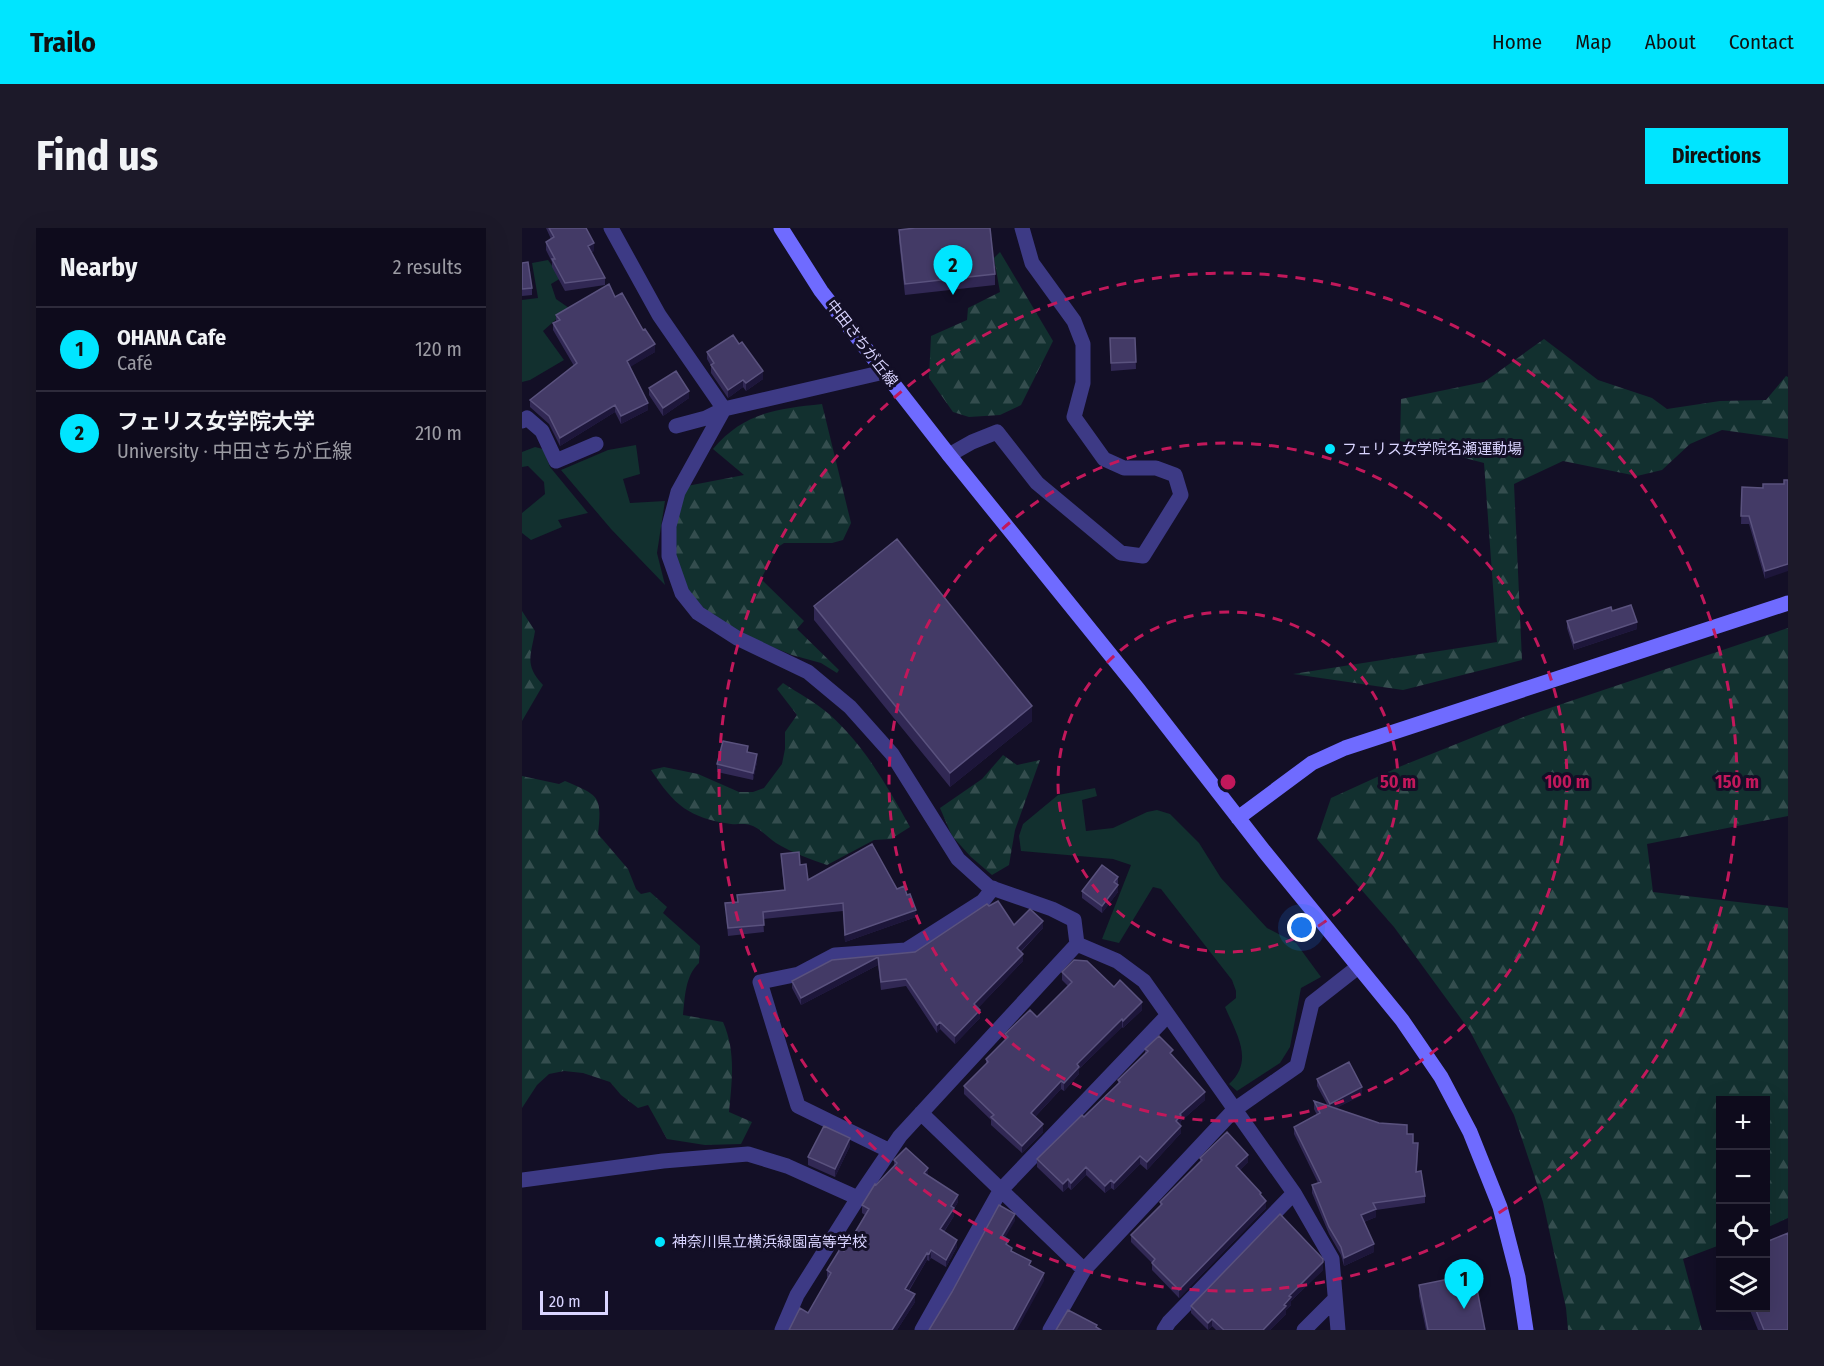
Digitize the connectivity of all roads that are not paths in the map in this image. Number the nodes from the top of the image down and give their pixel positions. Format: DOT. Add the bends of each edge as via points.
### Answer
graph roads {
  1 [pos="611,228"];
  2 [pos="781,228"];
  3 [pos="1022,228"];
  4 [pos="884,372"];
  5 [pos="724,409"];
  6 [pos="522,420"];
  7 [pos="676,426"];
  8 [pos="596,444"];
  9 [pos="949,454"];
  10 [pos="1788,603"];
  11 [pos="1238,818"];
  12 [pos="993,888"];
  13 [pos="1077,944"];
  14 [pos="1358,967"];
  15 [pos="1167,1016"];
  16 [pos="1234,1110"];
  17 [pos="921,1113"];
  18 [pos="890,1151"];
  19 [pos="522,1180"];
  20 [pos="1000,1191"];
  21 [pos="1294,1193"];
  22 [pos="858,1198"];
  23 [pos="1084,1270"];
  24 [pos="1334,1300"];
  25 [pos="782,1330"];
  26 [pos="922,1330"];
  27 [pos="1050,1330"];
  28 [pos="1164,1330"];
  29 [pos="1304,1330"];
  30 [pos="1338,1330"];
  31 [pos="1526,1330"];
  1 -- 5 [label="street" via="659,315"];
  2 -- 4 [label="street, 中田さちが丘線" via="821,291"];
  3 -- 9 [label="street" via="1032,263 1074,321 1083,344 1083,383 1074,417 1104,459 1124,468 1156,468 1175,475 1181,495 1143,556 1121,553 1037,483 997,432"];
  4 -- 5 [label="street"];
  4 -- 9 [label="street, 中田さちが丘線"];
  5 -- 7 [label="street"];
  5 -- 12 [label="street" via="678,492 669,526 669,556 682,592 698,613 737,638 808,672 849,707 892,754 958,859"];
  6 -- 8 [label="street" via="527,418 542,431 556,460"];
  9 -- 11 [label="street, 中田さちが丘線"];
  10 -- 11 [label="street" via="1345,748 1312,763"];
  11 -- 14 [label="street, 中田さちが丘線"];
  12 -- 13 [label="street" via="1074,920"];
  12 -- 18 [label="street" via="983,901 906,950 835,955 799,974 760,982 798,1106"];
  13 -- 15 [label="street" via="1117,961 1144,981"];
  13 -- 17 [label="street"];
  14 -- 16 [label="street" via="1312,1003 1297,1066"];
  14 -- 31 [label="street, 中田さちが丘線" via="1402,1020 1441,1077 1470,1132 1500,1207 1518,1277"];
  15 -- 16 [label="street"];
  15 -- 20 [label="street"];
  16 -- 21 [label="street"];
  16 -- 23 [label="street"];
  17 -- 18 [label="street"];
  17 -- 20 [label="street"];
  18 -- 22 [label="street"];
  19 -- 22 [label="street" via="748,1154 787,1166"];
  20 -- 23 [label="street"];
  20 -- 26 [label="street"];
  21 -- 24 [label="street" via="1332,1259"];
  21 -- 28 [label="street"];
  22 -- 25 [label="street" via="796,1295"];
  23 -- 27 [label="street"];
  24 -- 29 [label="street"];
  24 -- 30 [label="street"];
}
